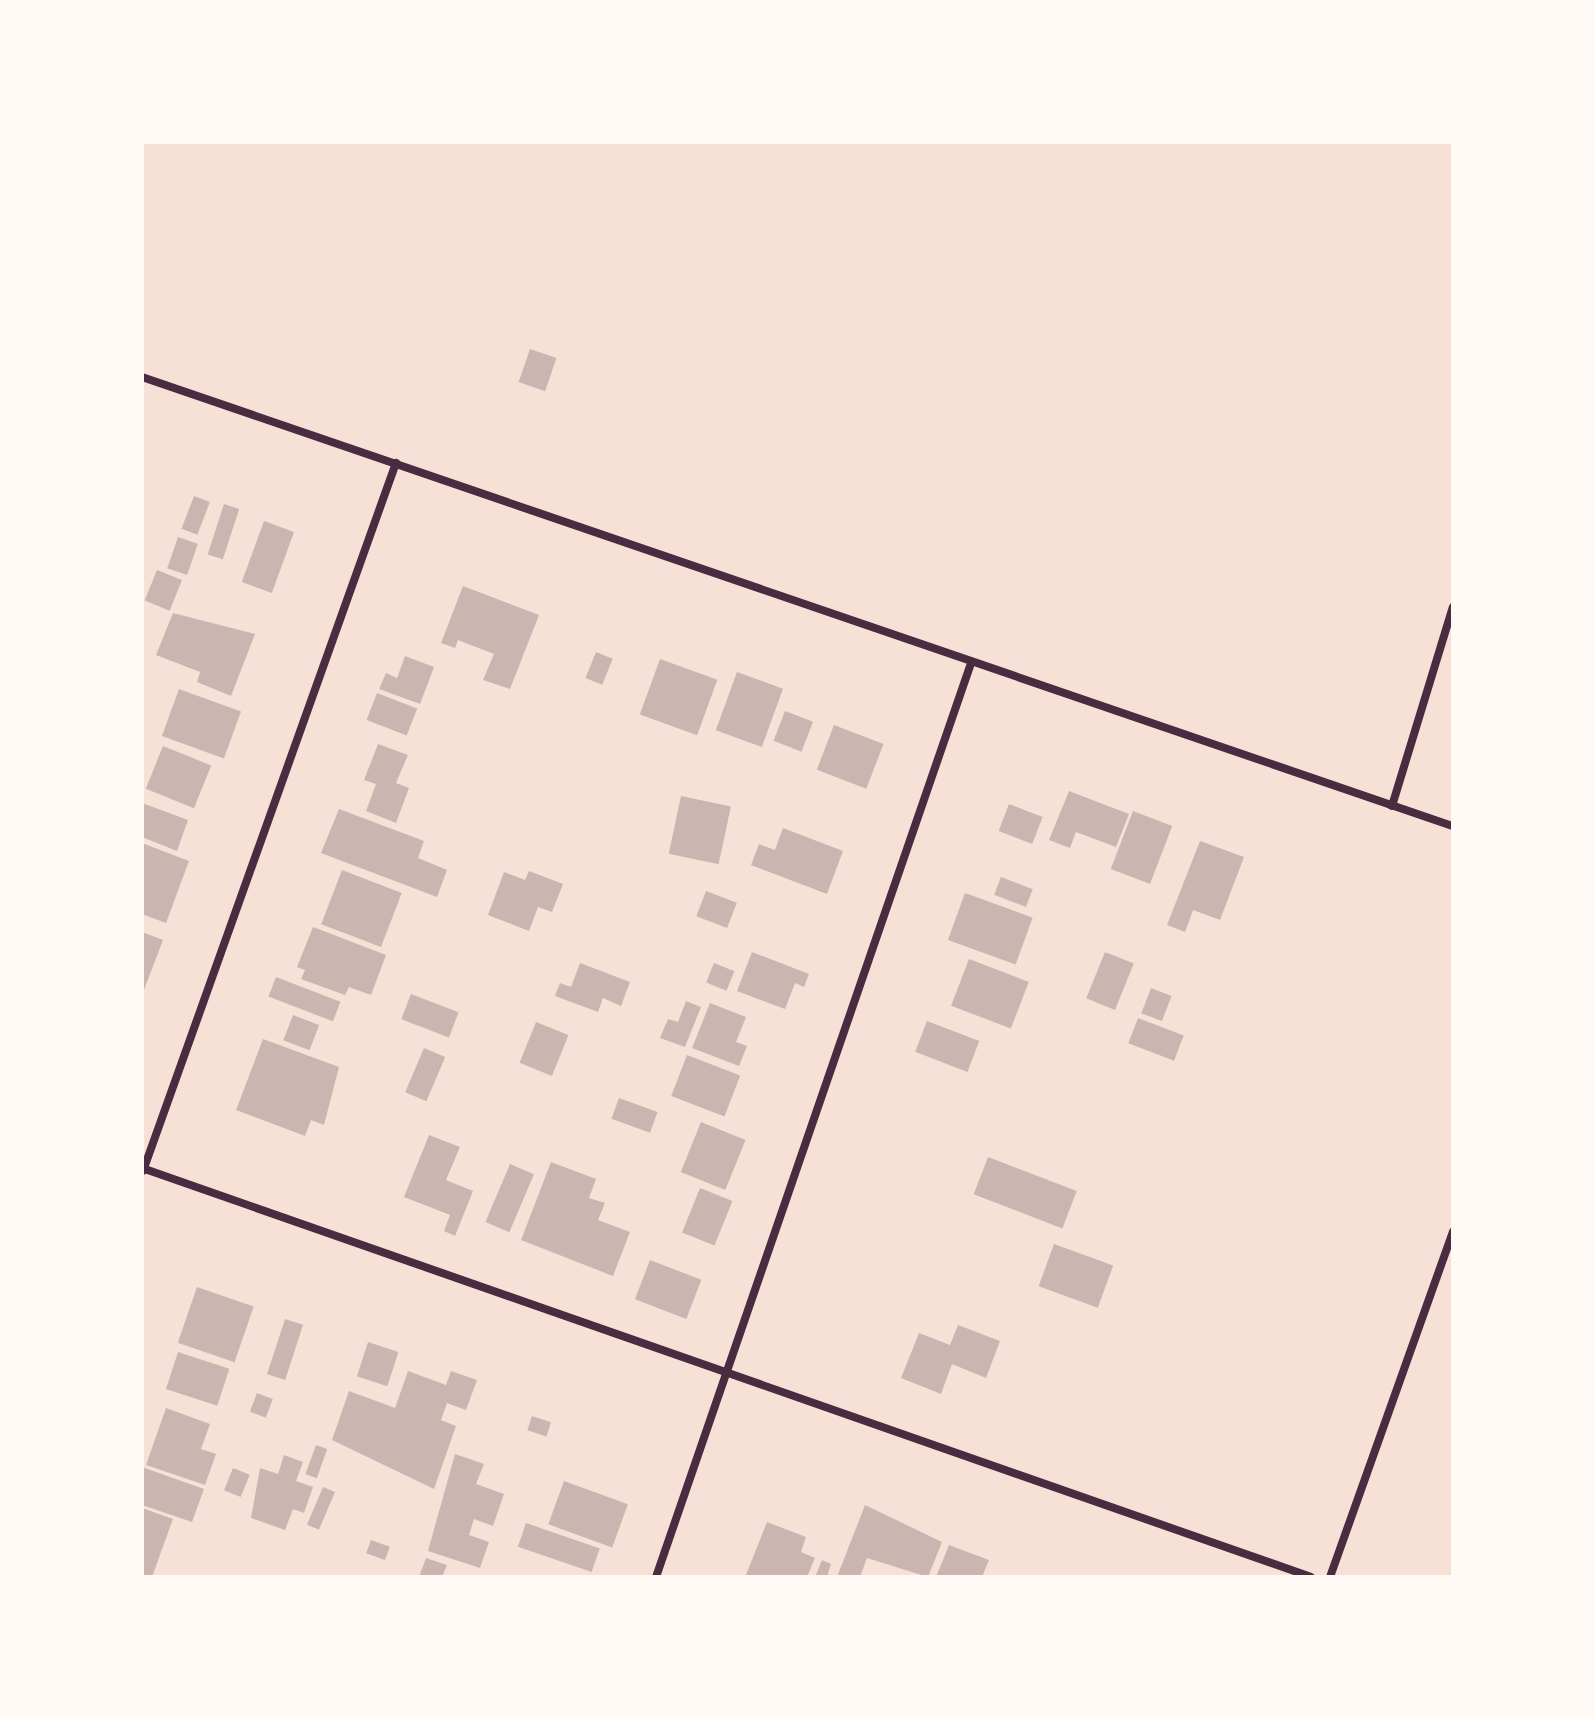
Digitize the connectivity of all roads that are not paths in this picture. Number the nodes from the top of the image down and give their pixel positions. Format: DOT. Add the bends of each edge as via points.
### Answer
graph roads {
  1 [pos="142,377"];
  2 [pos="396,463"];
  3 [pos="1453,607"];
  4 [pos="970,666"];
  5 [pos="1392,806"];
  6 [pos="1453,826"];
  7 [pos="143,1170"];
  8 [pos="1453,1231"];
  9 [pos="726,1369"];
  10 [pos="656,1577"];
  11 [pos="1311,1577"];
  12 [pos="1330,1577"];
  1 -- 2 [label="street"];
  2 -- 4 [label="street"];
  2 -- 7 [label="street"];
  3 -- 5 [label="street"];
  4 -- 5 [label="street"];
  4 -- 9 [label="street"];
  5 -- 6 [label="street"];
  7 -- 9 [label="street"];
  8 -- 12 [label="street"];
  9 -- 10 [label="street"];
  9 -- 11 [label="street"];
}
